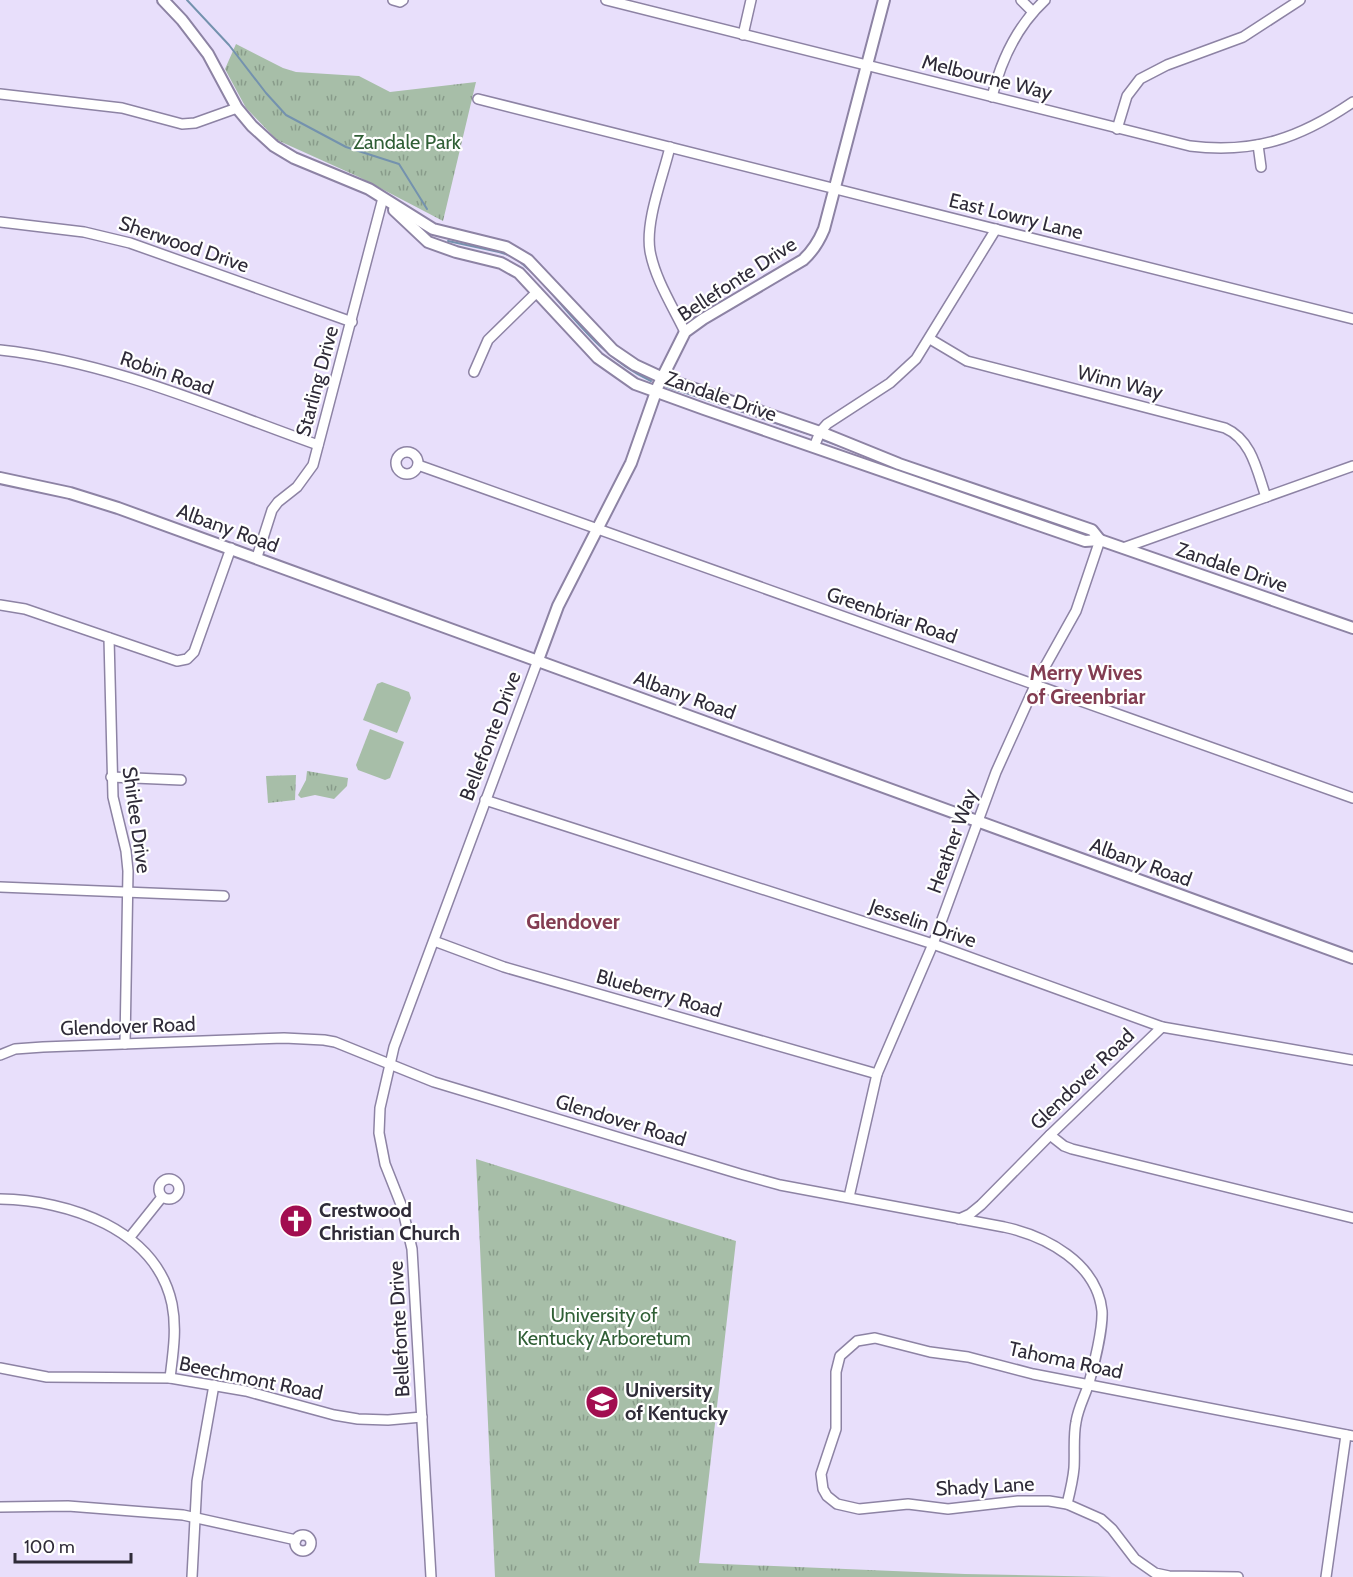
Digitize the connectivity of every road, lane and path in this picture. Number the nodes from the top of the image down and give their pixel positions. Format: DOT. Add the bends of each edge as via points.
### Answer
graph roads {
  1 [pos="163,0"];
  2 [pos="393,0"];
  3 [pos="403,0"];
  4 [pos="606,0"];
  5 [pos="751,0"];
  6 [pos="884,0"];
  7 [pos="1021,0"];
  8 [pos="1045,0"];
  9 [pos="1300,0"];
  10 [pos="1033,12"];
  11 [pos="743,35"];
  12 [pos="867,66"];
  13 [pos="0,94"];
  14 [pos="992,97"];
  15 [pos="478,99"];
  16 [pos="1353,102"];
  17 [pos="237,108"];
  18 [pos="1117,129"];
  19 [pos="1258,145"];
  20 [pos="670,147"];
  21 [pos="1261,167"];
  22 [pos="835,189"];
  23 [pos="383,198"];
  24 [pos="0,222"];
  25 [pos="996,229"];
  26 [pos="537,292"];
  27 [pos="1353,319"];
  28 [pos="352,322"];
  29 [pos="685,332"];
  30 [pos="930,339"];
  31 [pos="0,350"];
  32 [pos="474,372"];
  33 [pos="663,378"];
  34 [pos="655,392"];
  35 [pos="820,432"];
  36 [pos="318,445"];
  37 [pos="814,447"];
  38 [pos="418,465"];
  39 [pos="1353,465"];
  40 [pos="0,478"];
  41 [pos="1266,497"];
  42 [pos="596,530"];
  43 [pos="1100,540"];
  44 [pos="231,548"];
  45 [pos="1123,548"];
  46 [pos="257,557"];
  47 [pos="0,604"];
  48 [pos="1353,628"];
  49 [pos="109,638"];
  50 [pos="538,660"];
  51 [pos="1036,685"];
  52 [pos="111,777"];
  53 [pos="181,780"];
  54 [pos="1353,798"];
  55 [pos="485,800"];
  56 [pos="979,822"];
  57 [pos="0,887"];
  58 [pos="128,891"];
  59 [pos="224,896"];
  60 [pos="434,941"];
  61 [pos="933,944"];
  62 [pos="1353,958"];
  63 [pos="1162,1027"];
  64 [pos="125,1044"];
  65 [pos="0,1055"];
  66 [pos="1353,1060"];
  67 [pos="389,1065"];
  68 [pos="876,1074"];
  69 [pos="1050,1135"];
  70 [pos="162,1197"];
  71 [pos="849,1197"];
  72 [pos="0,1199"];
  73 [pos="1353,1218"];
  74 [pos="960,1219"];
  75 [pos="130,1237"];
  76 [pos="0,1368"];
  77 [pos="170,1378"];
  78 [pos="214,1385"];
  79 [pos="1089,1385"];
  80 [pos="422,1417"];
  81 [pos="837,1419"];
  82 [pos="1350,1435"];
  83 [pos="1067,1504"];
  84 [pos="0,1507"];
  85 [pos="195,1517"];
  86 [pos="296,1540"];
  87 [pos="192,1577"];
  88 [pos="431,1577"];
  89 [pos="1239,1577"];
  90 [pos="1326,1577"];
  1 -- 17 [label="street, Zandale Drive" via="208,54"];
  2 -- 3 [label="street"];
  4 -- 11 [label="street, Melbourne Way"];
  5 -- 11 [label="street"];
  6 -- 12 [label="street, Bellefonte Drive"];
  7 -- 10 [label="street"];
  8 -- 10 [label="street"];
  9 -- 18 [label="street" via="1243,37 1140,79 1127,96"];
  10 -- 14 [label="street" via="1006,53"];
  11 -- 12 [label="street, Melbourne Way"];
  12 -- 14 [label="street, Melbourne Way"];
  12 -- 22 [label="street, Bellefonte Drive"];
  13 -- 17 [label="street" via="122,108 182,124"];
  14 -- 18 [label="street, Melbourne Way"];
  15 -- 20 [label="street, East Lowry Lane"];
  16 -- 19 [label="street, Melbourne Way" via="1310,129"];
  17 -- 23 [label="street, Zandale Drive" via="257,131 284,152"];
  18 -- 19 [label="street, Melbourne Way" via="1197,147 1231,149"];
  19 -- 21 [label="street"];
  20 -- 22 [label="street, East Lowry Lane"];
  20 -- 29 [label="street" via="649,240 652,260"];
  22 -- 25 [label="street, East Lowry Lane"];
  22 -- 29 [label="street, Bellefonte Drive" via="824,229 810,254"];
  23 -- 26 [label="street, Zandale Drive" via="428,242 509,266"];
  23 -- 28 [label="street, Starling Drive"];
  23 -- 33 [label="street, Zandale Drive" via="433,229 506,247 528,260 613,350"];
  24 -- 28 [label="street, Sherwood Drive" via="84,232 130,243"];
  25 -- 27 [label="street, East Lowry Lane"];
  25 -- 30 [label="street"];
  26 -- 32 [label="street" via="488,340"];
  26 -- 34 [label="street, Zandale Drive" via="606,365 634,384"];
  28 -- 36 [label="street, Starling Drive"];
  29 -- 33 [label="street, Bellefonte Drive"];
  30 -- 35 [label="street" via="900,376"];
  30 -- 41 [label="street, Winn Way" via="968,361 1234,432 1246,443"];
  31 -- 36 [label="street, Robin Road" via="116,374"];
  33 -- 34 [label="street, Bellefonte Drive"];
  33 -- 35 [label="street, Zandale Drive"];
  34 -- 37 [label="street, Zandale Drive"];
  34 -- 42 [label="street, Bellefonte Drive" via="637,449"];
  35 -- 37 [label="street"];
  35 -- 43 [label="street, Zandale Drive" via="899,464 1092,530"];
  36 -- 46 [label="street, Starling Drive" via="308,474 272,510"];
  37 -- 43 [label="street, Zandale Drive" via="1085,541"];
  38 -- 42 [label="street, Greenbriar Road"];
  39 -- 41 [label="street"];
  40 -- 44 [label="street, Albany Road" via="98,501"];
  41 -- 45 [label="street"];
  42 -- 50 [label="street, Bellefonte Drive" via="558,606"];
  42 -- 51 [label="street, Greenbriar Road"];
  43 -- 45 [label="street, Zandale Drive"];
  43 -- 51 [label="street, Heather Way" via="1076,611"];
  44 -- 46 [label="street, Albany Road"];
  44 -- 49 [label="street" via="190,658 177,660"];
  45 -- 48 [label="street, Zandale Drive"];
  46 -- 50 [label="street, Albany Road"];
  47 -- 49 [label="street"];
  49 -- 52 [label="street, Shirlee Drive"];
  50 -- 55 [label="street, Bellefonte Drive"];
  50 -- 56 [label="street, Albany Road"];
  51 -- 54 [label="street, Greenbriar Road"];
  51 -- 56 [label="street, Heather Way" via="996,772"];
  52 -- 53 [label="street"];
  52 -- 58 [label="street, Shirlee Drive" via="126,851"];
  55 -- 60 [label="street, Bellefonte Drive"];
  55 -- 61 [label="street, Jesselin Drive"];
  56 -- 61 [label="street, Heather Way"];
  56 -- 62 [label="street, Albany Road"];
  57 -- 58 [label="street"];
  58 -- 59 [label="street"];
  58 -- 64 [label="street, Shirlee Drive"];
  60 -- 67 [label="street, Bellefonte Drive"];
  60 -- 68 [label="street, Blueberry Road" via="514,970"];
  61 -- 63 [label="street, Jesselin Drive"];
  61 -- 68 [label="street, Heather Way"];
  63 -- 66 [label="street, Jesselin Drive"];
  63 -- 69 [label="street, Glendover Road"];
  64 -- 65 [label="street, Glendover Road" via="15,1049"];
  64 -- 67 [label="street, Glendover Road" via="324,1040"];
  67 -- 71 [label="street, Glendover Road" via="740,1174"];
  67 -- 80 [label="street, Bellefonte Drive" via="379,1133 412,1249"];
  68 -- 71 [label="street, Heather Way"];
  69 -- 73 [label="street" via="1072,1149"];
  69 -- 74 [label="street, Glendover Road" via="981,1205"];
  70 -- 75 [label="street"];
  71 -- 74 [label="street, Glendover Road"];
  72 -- 75 [label="street" via="66,1209"];
  74 -- 79 [label="street" via="1028,1233 1059,1249 1083,1269 1097,1290 1102,1311"];
  75 -- 77 [label="street" via="149,1256 170,1296 175,1328"];
  76 -- 77 [label="street, Beechmont Road" via="47,1377"];
  77 -- 78 [label="street, Beechmont Road"];
  78 -- 80 [label="street, Beechmont Road" via="358,1419"];
  78 -- 85 [label="street" via="198,1473"];
  79 -- 81 [label="street, Tahoma Road" via="866,1338 850,1345 838,1360"];
  79 -- 82 [label="street, Tahoma Road"];
  79 -- 83 [label="street" via="1076,1422 1074,1469"];
  80 -- 88 [label="street, Bellefonte Drive"];
  81 -- 83 [label="street, Shady Lane" via="821,1480 827,1496 844,1506 859,1509 908,1504 948,1509 1018,1501"];
  82 -- 90 [label="street"];
  83 -- 89 [label="street, Shady Lane" via="1101,1519 1135,1559 1155,1573"];
  84 -- 85 [label="street" via="68,1506"];
  85 -- 86 [label="street"];
  85 -- 87 [label="street"];
}
